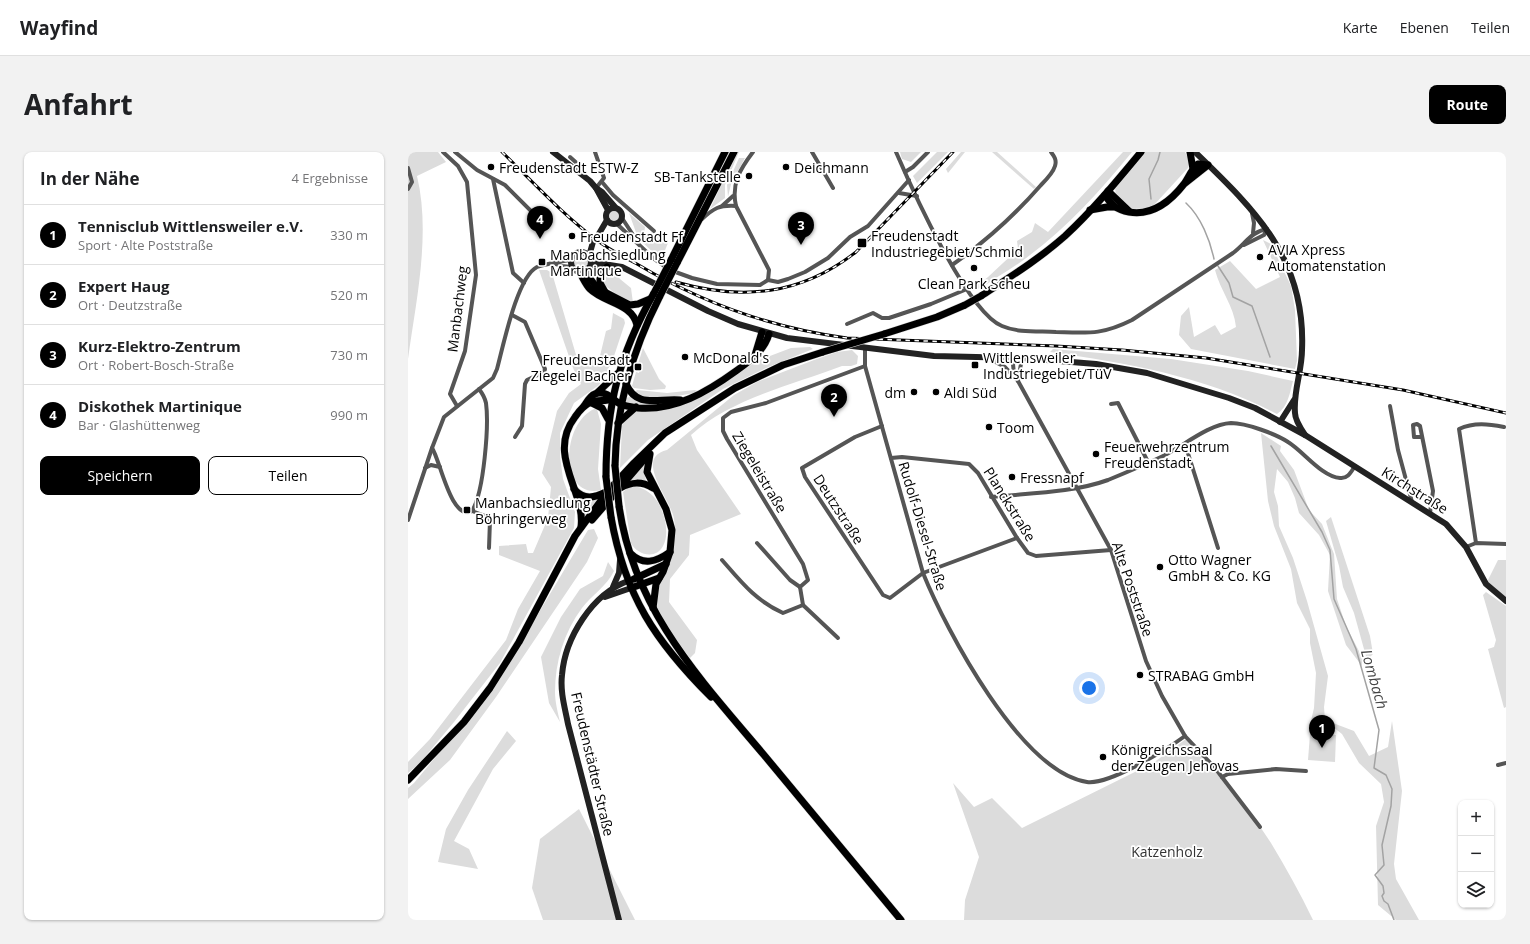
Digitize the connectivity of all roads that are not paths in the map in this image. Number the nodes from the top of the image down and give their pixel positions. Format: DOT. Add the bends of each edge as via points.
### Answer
graph roads {
  1 [pos="443,152"];
  2 [pos="455,152"];
  3 [pos="553,152"];
  4 [pos="595,152"];
  5 [pos="725,152"];
  6 [pos="734,152"];
  7 [pos="753,152"];
  8 [pos="812,152"];
  9 [pos="896,152"];
  10 [pos="928,152"];
  11 [pos="1051,152"];
  12 [pos="1141,152"];
  13 [pos="1190,152"];
  14 [pos="1195,152"];
  15 [pos="570,157"];
  16 [pos="1208,165"];
  17 [pos="408,168"];
  18 [pos="1193,168"];
  19 [pos="904,172"];
  20 [pos="583,174"];
  21 [pos="493,179"];
  22 [pos="909,180"];
  23 [pos="602,182"];
  24 [pos="1184,184"];
  25 [pos="596,188"];
  26 [pos="832,188"];
  27 [pos="408,189"];
  28 [pos="899,192"];
  29 [pos="1107,193"];
  30 [pos="733,196"];
  31 [pos="917,196"];
  32 [pos="722,206"];
  33 [pos="736,206"];
  34 [pos="1114,207"];
  35 [pos="1250,207"];
  36 [pos="615,208"];
  37 [pos="608,210"];
  38 [pos="1090,210"];
  39 [pos="1131,212"];
  40 [pos="622,218"];
  41 [pos="700,221"];
  42 [pos="609,224"];
  43 [pos="547,227"];
  44 [pos="1268,229"];
  45 [pos="654,231"];
  46 [pos="1253,233"];
  47 [pos="595,239"];
  48 [pos="638,243"];
  49 [pos="1243,246"];
  50 [pos="583,252"];
  51 [pos="674,262"];
  52 [pos="571,263"];
  53 [pos="556,264"];
  54 [pos="589,264"];
  55 [pos="952,265"];
  56 [pos="610,267"];
  57 [pos="580,273"];
  58 [pos="768,280"];
  59 [pos="524,283"];
  60 [pos="967,289"];
  61 [pos="605,292"];
  62 [pos="655,296"];
  63 [pos="512,315"];
  64 [pos="847,324"];
  65 [pos="637,325"];
  66 [pos="765,333"];
  67 [pos="865,348"];
  68 [pos="988,357"];
  69 [pos="1019,358"];
  70 [pos="865,366"];
  71 [pos="618,372"];
  72 [pos="1014,375"];
  73 [pos="1018,381"];
  74 [pos="626,384"];
  75 [pos="479,389"];
  76 [pos="598,392"];
  77 [pos="1296,396"];
  78 [pos="612,399"];
  79 [pos="683,400"];
  80 [pos="587,404"];
  81 [pos="1111,404"];
  82 [pos="622,405"];
  83 [pos="457,406"];
  84 [pos="1390,406"];
  85 [pos="636,408"];
  86 [pos="1294,414"];
  87 [pos="608,419"];
  88 [pos="618,423"];
  89 [pos="1283,423"];
  90 [pos="679,424"];
  91 [pos="882,426"];
  92 [pos="1505,426"];
  93 [pos="1506,433"];
  94 [pos="1305,435"];
  95 [pos="515,437"];
  96 [pos="1422,437"];
  97 [pos="1185,444"];
  98 [pos="432,448"];
  99 [pos="650,454"];
  100 [pos="891,458"];
  101 [pos="1148,462"];
  102 [pos="1355,466"];
  103 [pos="440,467"];
  104 [pos="425,468"];
  105 [pos="572,487"];
  106 [pos="1078,488"];
  107 [pos="618,489"];
  108 [pos="655,489"];
  109 [pos="608,491"];
  110 [pos="991,496"];
  111 [pos="1412,502"];
  112 [pos="472,511"];
  113 [pos="1430,513"];
  114 [pos="408,520"];
  115 [pos="581,527"];
  116 [pos="1017,538"];
  117 [pos="757,543"];
  118 [pos="1476,543"];
  119 [pos="1506,544"];
  120 [pos="571,546"];
  121 [pos="1466,547"];
  122 [pos="489,548"];
  123 [pos="1218,548"];
  124 [pos="1111,550"];
  125 [pos="670,552"];
  126 [pos="629,553"];
  127 [pos="620,560"];
  128 [pos="722,560"];
  129 [pos="666,564"];
  130 [pos="923,573"];
  131 [pos="658,578"];
  132 [pos="640,581"];
  133 [pos="630,584"];
  134 [pos="613,587"];
  135 [pos="800,587"];
  136 [pos="602,599"];
  137 [pos="1506,601"];
  138 [pos="803,605"];
  139 [pos="653,610"];
  140 [pos="838,638"];
  141 [pos="732,717"];
  142 [pos="1185,736"];
  143 [pos="1506,763"];
  144 [pos="1498,765"];
  145 [pos="1306,771"];
  146 [pos="1222,777"];
  147 [pos="408,780"];
  148 [pos="1260,827"];
  149 [pos="619,920"];
  150 [pos="901,920"];
  1 -- 83 [label="street, Manbachweg" via="458,166 467,182 476,275 464,351 450,394"];
  2 -- 21 [label="street"];
  3 -- 20 [label="street"];
  4 -- 23 [label="street" via="603,173"];
  5 -- 51 [label="main road"];
  6 -- 41 [label="main road"];
  7 -- 30 [label="street" via="734,185"];
  8 -- 26 [label="street"];
  9 -- 19 [label="street"];
  10 -- 19 [label="street"];
  11 -- 55 [label="street" via="1056,159 1056,165 1047,178 982,244"];
  12 -- 29 [label="main road"];
  13 -- 18 [label="main road"];
  14 -- 16 [label="street"];
  15 -- 20 [label="street" via="581,167"];
  16 -- 18 [label="main road" via="1198,164"];
  16 -- 24 [label="main road"];
  16 -- 35 [label="street"];
  17 -- 27 [label="street" via="412,182"];
  18 -- 24 [label="main road"];
  19 -- 22 [label="street"];
  20 -- 25 [label="street"];
  21 -- 43 [label="street" via="504,185"];
  21 -- 59 [label="street" via="513,273"];
  22 -- 28 [label="street"];
  22 -- 31 [label="street"];
  23 -- 25 [label="street"];
  23 -- 45 [label="street"];
  24 -- 39 [label="main road" via="1152,212"];
  25 -- 36 [label="street"];
  25 -- 37 [label="street"];
  28 -- 31 [label="street"];
  28 -- 58 [label="street" via="868,226 850,237 820,264 788,279 778,282"];
  29 -- 34 [label="main road"];
  29 -- 38 [label="main road"];
  29 -- 39 [label="main road"];
  30 -- 32 [label="street"];
  30 -- 33 [label="street"];
  31 -- 55 [label="street"];
  32 -- 33 [label="street"];
  32 -- 41 [label="street" via="712,209"];
  33 -- 58 [label="street" via="769,270"];
  34 -- 38 [label="main road"];
  34 -- 39 [label="main road"];
  35 -- 44 [label="street"];
  35 -- 46 [label="street" via="1254,223"];
  36 -- 37 [label="street"];
  36 -- 40 [label="street" via="621,211"];
  37 -- 42 [label="street" via="606,215"];
  38 -- 90 [label="main road, bridge" via="1044,253 965,305 937,317 783,365 735,388"];
  40 -- 42 [label="street"];
  40 -- 48 [label="street"];
  41 -- 51 [label="main road"];
  42 -- 47 [label="street"];
  42 -- 48 [label="street"];
  44 -- 46 [label="street"];
  44 -- 49 [label="street" via="1264,235"];
  44 -- 77 [label="street" via="1290,270 1301,313 1302,361"];
  46 -- 49 [label="street"];
  47 -- 50 [label="street"];
  47 -- 54 [label="street"];
  48 -- 58 [label="street" via="670,270 692,278 734,286 760,285"];
  49 -- 60 [label="street" via="1132,320 1101,332 1017,330 1002,326 989,318"];
  50 -- 52 [label="street" via="574,254"];
  50 -- 54 [label="street"];
  51 -- 62 [label="main road, bridge"];
  52 -- 53 [label="street"];
  52 -- 53 [label="street"];
  52 -- 57 [label="street" via="575,271"];
  53 -- 59 [label="street" via="537,267"];
  54 -- 56 [label="street"];
  54 -- 57 [label="street"];
  54 -- 61 [label="main road" via="589,277 592,283"];
  55 -- 60 [label="street"];
  56 -- 61 [label="main road" via="600,276 600,283"];
  56 -- 66 [label="street, Kirchstraße" via="637,274 708,311"];
  57 -- 65 [label="main road" via="591,290 629,311"];
  59 -- 63 [label="street"];
  60 -- 64 [label="street" via="889,318 882,318 873,313"];
  61 -- 62 [label="main road" via="630,305"];
  62 -- 65 [label="main road"];
  62 -- 74 [label="main road"];
  63 -- 75 [label="street" via="493,378"];
  63 -- 95 [label="street" via="525,322 544,369 544,372 527,380 525,384 522,426"];
  65 -- 71 [label="main road"];
  66 -- 67 [label="street, Kirchstraße" via="808,342"];
  66 -- 79 [label="main road" via="764,347 754,357 709,390"];
  67 -- 68 [label="street, Kirchstraße" via="934,356"];
  67 -- 70 [label="street, Rudolf-Diesel-Straße"];
  68 -- 69 [label="street, Kirchstraße"];
  68 -- 72 [label="street, Alte Poststraße"];
  69 -- 72 [label="street" via="1013,364"];
  69 -- 73 [label="street"];
  69 -- 89 [label="street, Kirchstraße" via="1096,364 1147,373 1229,398"];
  70 -- 91 [label="street, Rudolf-Diesel-Straße"];
  70 -- 135 [label="street, Ziegeleistraße" via="766,403 731,412 723,418 723,431 727,439 803,564 808,580"];
  71 -- 76 [label="main road"];
  71 -- 78 [label="main road"];
  72 -- 73 [label="street, Alte Poststraße"];
  73 -- 106 [label="street, Alte Poststraße"];
  74 -- 79 [label="main road" via="632,394 639,399"];
  74 -- 82 [label="main road"];
  75 -- 83 [label="street"];
  75 -- 112 [label="street" via="486,402 486,443 479,491"];
  76 -- 78 [label="main road" via="607,394"];
  76 -- 80 [label="main road" via="592,395"];
  77 -- 86 [label="street"];
  77 -- 89 [label="street"];
  78 -- 80 [label="main road"];
  78 -- 82 [label="main road"];
  78 -- 87 [label="main road"];
  79 -- 85 [label="main road" via="664,407"];
  80 -- 87 [label="main road" via="602,408"];
  80 -- 105 [label="main road" via="569,426 566,438 565,455"];
  81 -- 101 [label="street" via="1118,403"];
  82 -- 85 [label="main road"];
  82 -- 88 [label="main road"];
  83 -- 98 [label="street" via="444,417"];
  84 -- 111 [label="street" via="1398,450"];
  85 -- 88 [label="main road"];
  86 -- 89 [label="street"];
  86 -- 94 [label="street"];
  87 -- 127 [label="main road, bridge" via="606,477"];
  88 -- 126 [label="main road, bridge" via="615,466 619,506"];
  89 -- 94 [label="street, Kirchstraße"];
  90 -- 99 [label="main road"];
  90 -- 109 [label="main road" via="654,443"];
  91 -- 100 [label="street, Rudolf-Diesel-Straße"];
  91 -- 130 [label="street, Deutzstraße" via="855,437 802,468 805,477 883,595 890,598"];
  92 -- 93 [label="street"];
  92 -- 118 [label="street" via="1487,423 1459,429"];
  94 -- 102 [label="street, Kirchstraße"];
  96 -- 113 [label="street" via="1433,491"];
  97 -- 101 [label="street"];
  97 -- 102 [label="street" via="1221,425 1244,425 1288,441 1322,470 1338,478 1349,475"];
  97 -- 123 [label="street"];
  98 -- 103 [label="street"];
  98 -- 104 [label="street"];
  99 -- 107 [label="main road"];
  99 -- 108 [label="main road" via="647,472"];
  100 -- 110 [label="street, Planckstraße" via="969,464 978,473"];
  100 -- 130 [label="street, Rudolf-Diesel-Straße"];
  101 -- 106 [label="street" via="1107,480"];
  102 -- 111 [label="street, Kirchstraße"];
  103 -- 104 [label="street" via="431,465"];
  103 -- 112 [label="street" via="451,497 459,510"];
  104 -- 114 [label="street"];
  105 -- 109 [label="main road" via="583,496 591,498"];
  105 -- 115 [label="main road" via="581,513"];
  106 -- 110 [label="street"];
  106 -- 124 [label="street, Alte Poststraße"];
  107 -- 108 [label="main road" via="636,482"];
  107 -- 120 [label="main road"];
  108 -- 125 [label="main road" via="670,520"];
  109 -- 115 [label="main road"];
  110 -- 116 [label="street, Planckstraße"];
  111 -- 113 [label="street, Kirchstraße"];
  112 -- 122 [label="street" via="490,520"];
  113 -- 121 [label="street, Kirchstraße" via="1446,524"];
  115 -- 120 [label="main road"];
  116 -- 124 [label="street, Planckstraße" via="1028,553 1036,556"];
  116 -- 130 [label="street"];
  117 -- 135 [label="street" via="790,580"];
  118 -- 119 [label="street"];
  118 -- 121 [label="street"];
  120 -- 147 [label="main road" via="519,642 490,688 464,722"];
  121 -- 137 [label="street, Kirchstraße" via="1486,584"];
  124 -- 142 [label="street, Alte Poststraße" via="1146,661"];
  125 -- 126 [label="main road" via="649,562 636,559"];
  125 -- 129 [label="main road"];
  126 -- 132 [label="main road"];
  127 -- 133 [label="main road"];
  127 -- 134 [label="street" via="619,573"];
  128 -- 138 [label="street" via="748,590 765,604 783,613"];
  129 -- 131 [label="main road"];
  129 -- 132 [label="main road"];
  130 -- 142 [label="street, Rudolf-Diesel-Straße" via="947,627 982,686 1026,740 1060,771 1073,778 1101,782 1166,750"];
  131 -- 132 [label="main road"];
  131 -- 139 [label="main road"];
  132 -- 133 [label="main road"];
  132 -- 139 [label="main road"];
  133 -- 134 [label="street, Freudenstädter Straße"];
  133 -- 136 [label="street, Freudenstädter Straße"];
  133 -- 141 [label="main road" via="652,629 673,658"];
  134 -- 136 [label="street, Freudenstädter Straße"];
  135 -- 138 [label="street, Ziegeleistraße"];
  136 -- 149 [label="street, Freudenstädter Straße" via="588,612 571,639 562,675 562,698"];
  138 -- 140 [label="street"];
  139 -- 141 [label="main road" via="684,658"];
  141 -- 150 [label="main road"];
  142 -- 146 [label="street, Alte Poststraße"];
  143 -- 144 [label="street"];
  145 -- 146 [label="street" via="1276,769 1228,774"];
  146 -- 148 [label="street, Alte Poststraße"];
}
